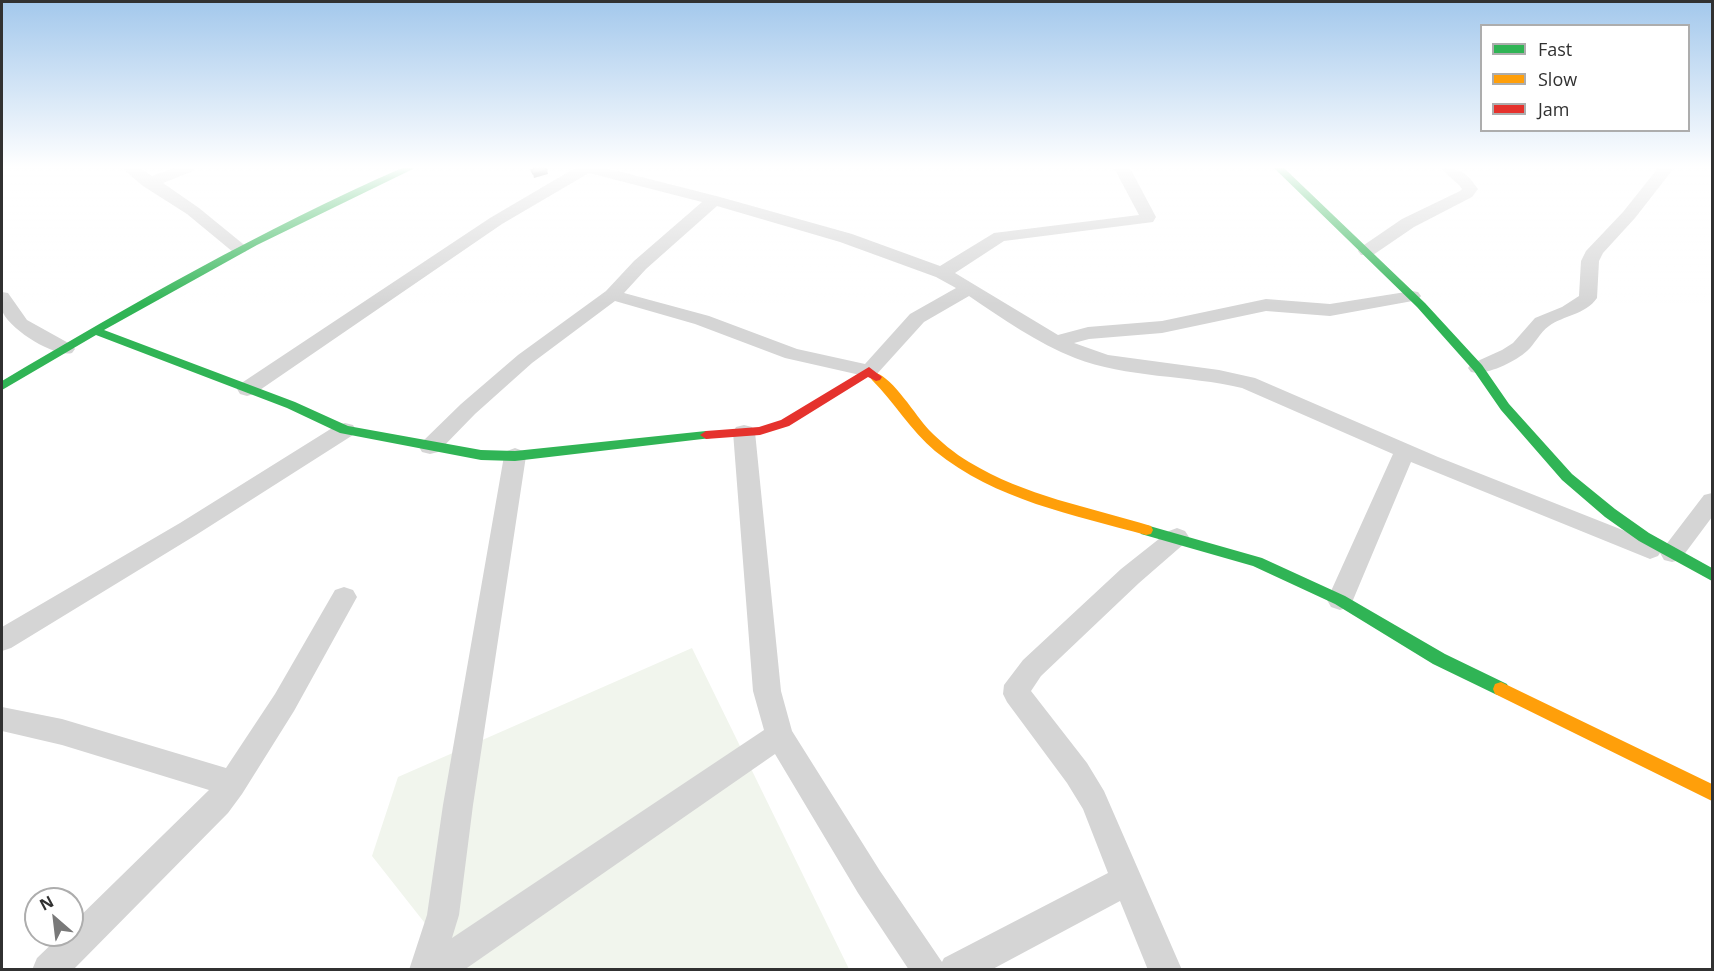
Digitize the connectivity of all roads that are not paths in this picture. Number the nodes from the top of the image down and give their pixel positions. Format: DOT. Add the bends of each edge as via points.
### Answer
graph roads {
  1 [pos="195,213"];
  2 [pos="310,213"];
  3 [pos="512,213"];
  4 [pos="699,213"];
  5 [pos="760,213"];
  6 [pos="1146,213"];
  7 [pos="1327,213"];
  8 [pos="1427,213"];
  9 [pos="1630,213"];
  10 [pos="239,249"];
  11 [pos="1367,251"];
  12 [pos="942,273"];
  13 [pos="969,288"];
  14 [pos="612,295"];
  15 [pos="1412,296"];
  16 [pos="2,297"];
  17 [pos="95,331"];
  18 [pos="1054,342"];
  19 [pos="65,349"];
  20 [pos="1478,368"];
  21 [pos="869,371"];
  22 [pos="2,386"];
  23 [pos="248,389"];
  24 [pos="345,430"];
  25 [pos="744,432"];
  26 [pos="430,447"];
  27 [pos="1405,451"];
  28 [pos="515,456"];
  29 [pos="1713,501"];
  30 [pos="1177,537"];
  31 [pos="1672,553"];
  32 [pos="1707,573"];
  33 [pos="344,597"];
  34 [pos="1340,600"];
  35 [pos="2,640"];
  36 [pos="2,719"];
  37 [pos="779,735"];
  38 [pos="232,784"];
  39 [pos="1713,793"];
  40 [pos="1127,880"];
  41 [pos="49,969"];
  42 [pos="426,969"];
  43 [pos="434,969"];
  44 [pos="929,969"];
  45 [pos="956,969"];
  46 [pos="1164,969"];
  1 -- 10 [label="street"];
  2 -- 10 [label="street"];
  3 -- 23 [label="street"];
  4 -- 14 [label="street"];
  5 -- 12 [label="street" via="846,238"];
  6 -- 12 [label="street" via="1147,219 1000,237"];
  7 -- 11 [label="street"];
  8 -- 11 [label="street"];
  9 -- 20 [label="street" via="1590,261 1588,298 1542,322 1509,354"];
  10 -- 17 [label="street"];
  11 -- 15 [label="street"];
  12 -- 13 [label="street"];
  13 -- 18 [label="street"];
  13 -- 21 [label="street" via="917,318"];
  14 -- 21 [label="street" via="702,320 792,354"];
  14 -- 26 [label="street" via="525,359"];
  15 -- 18 [label="street" via="1330,310 1266,305 1162,327 1088,333"];
  15 -- 20 [label="street"];
  16 -- 19 [label="street" via="20,324"];
  17 -- 19 [label="street"];
  17 -- 23 [label="street"];
  18 -- 27 [label="street" via="1107,361 1248,383"];
  19 -- 22 [label="street"];
  20 -- 31 [label="street" via="1505,407 1567,477 1610,513"];
  21 -- 25 [label="street" via="785,423"];
  21 -- 30 [label="street" via="888,387 920,429 949,456 984,479"];
  23 -- 24 [label="street"];
  24 -- 26 [label="street"];
  24 -- 35 [label="street"];
  25 -- 28 [label="street"];
  25 -- 37 [label="street" via="767,691"];
  26 -- 28 [label="street"];
  27 -- 32 [label="street"];
  27 -- 34 [label="street"];
  28 -- 42 [label="street" via="443,915"];
  29 -- 31 [label="street"];
  30 -- 34 [label="street" via="1257,562"];
  30 -- 40 [label="street" via="1130,576 1017,685 1023,705 1094,801"];
  31 -- 32 [label="street"];
  33 -- 38 [label="street"];
  34 -- 39 [label="street" via="1439,659"];
  36 -- 38 [label="street" via="62,732"];
  37 -- 43 [label="street"];
  37 -- 44 [label="street" via="869,882"];
  38 -- 41 [label="street"];
  40 -- 45 [label="street"];
  40 -- 46 [label="street"];
}
